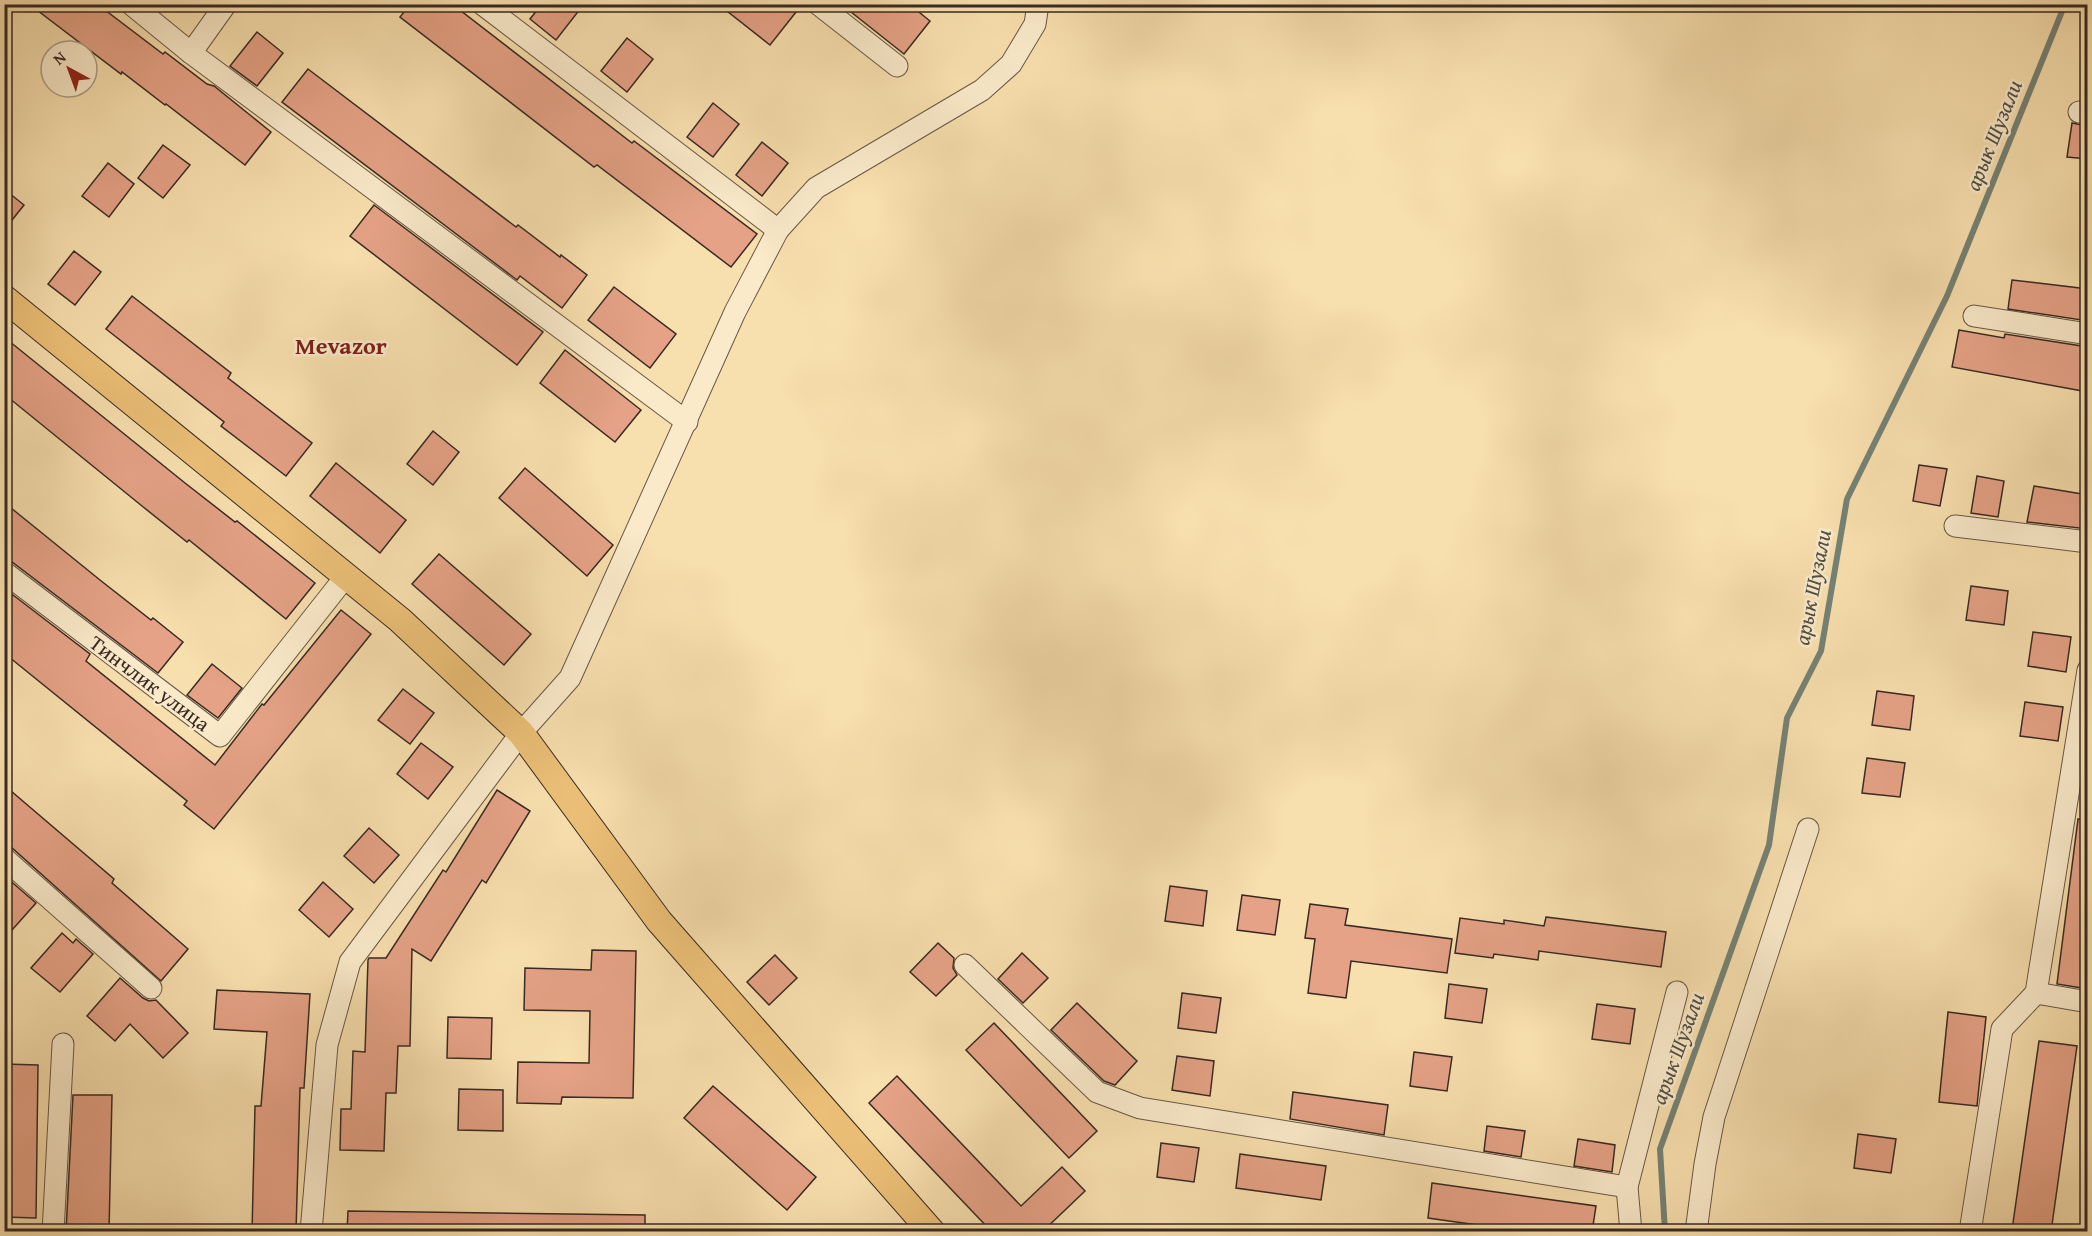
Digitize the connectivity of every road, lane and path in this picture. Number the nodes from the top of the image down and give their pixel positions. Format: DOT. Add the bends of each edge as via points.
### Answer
graph roads {
  1 [pos="131,4"];
  2 [pos="226,4"];
  3 [pos="482,4"];
  4 [pos="818,4"];
  5 [pos="1038,4"];
  6 [pos="191,53"];
  7 [pos="897,66"];
  8 [pos="778,230"];
  9 [pos="4,298"];
  10 [pos="1974,316"];
  11 [pos="2088,334"];
  12 [pos="687,422"];
  13 [pos="1955,526"];
  14 [pos="2088,542"];
  15 [pos="4,572"];
  16 [pos="346,576"];
  17 [pos="2088,670"];
  18 [pos="522,733"];
  19 [pos="1808,829"];
  20 [pos="4,858"];
  21 [pos="965,965"];
  22 [pos="151,988"];
  23 [pos="1677,992"];
  24 [pos="2036,993"];
  25 [pos="2088,1002"];
  26 [pos="63,1044"];
  27 [pos="1627,1187"];
  28 [pos="53,1232"];
  29 [pos="311,1232"];
  30 [pos="932,1232"];
  31 [pos="1631,1232"];
  32 [pos="1696,1232"];
  33 [pos="1970,1232"];
  1 -- 6 [label="street"];
  2 -- 6 [label="street"];
  3 -- 8 [label="street"];
  4 -- 7 [label="street"];
  5 -- 8 [label="street" via="1035,24 1011,64 982,90 816,188"];
  6 -- 12 [label="street"];
  8 -- 12 [label="street" via="735,312"];
  9 -- 16 [label="main road"];
  10 -- 11 [label="street"];
  12 -- 18 [label="street" via="570,678"];
  13 -- 14 [label="street"];
  15 -- 16 [label="street, Тинчлик улица" via="220,736"];
  16 -- 18 [label="main road" via="400,620"];
  17 -- 24 [label="street"];
  18 -- 29 [label="street" via="350,962 327,1045"];
  18 -- 30 [label="main road" via="659,921"];
  19 -- 32 [label="street" via="1714,1117"];
  20 -- 22 [label="street"];
  21 -- 27 [label="street" via="1096,1092 1140,1108"];
  23 -- 27 [label="street"];
  24 -- 25 [label="street"];
  24 -- 33 [label="street" via="2002,1029"];
  26 -- 28 [label="street"];
  27 -- 31 [label="street"];
}
